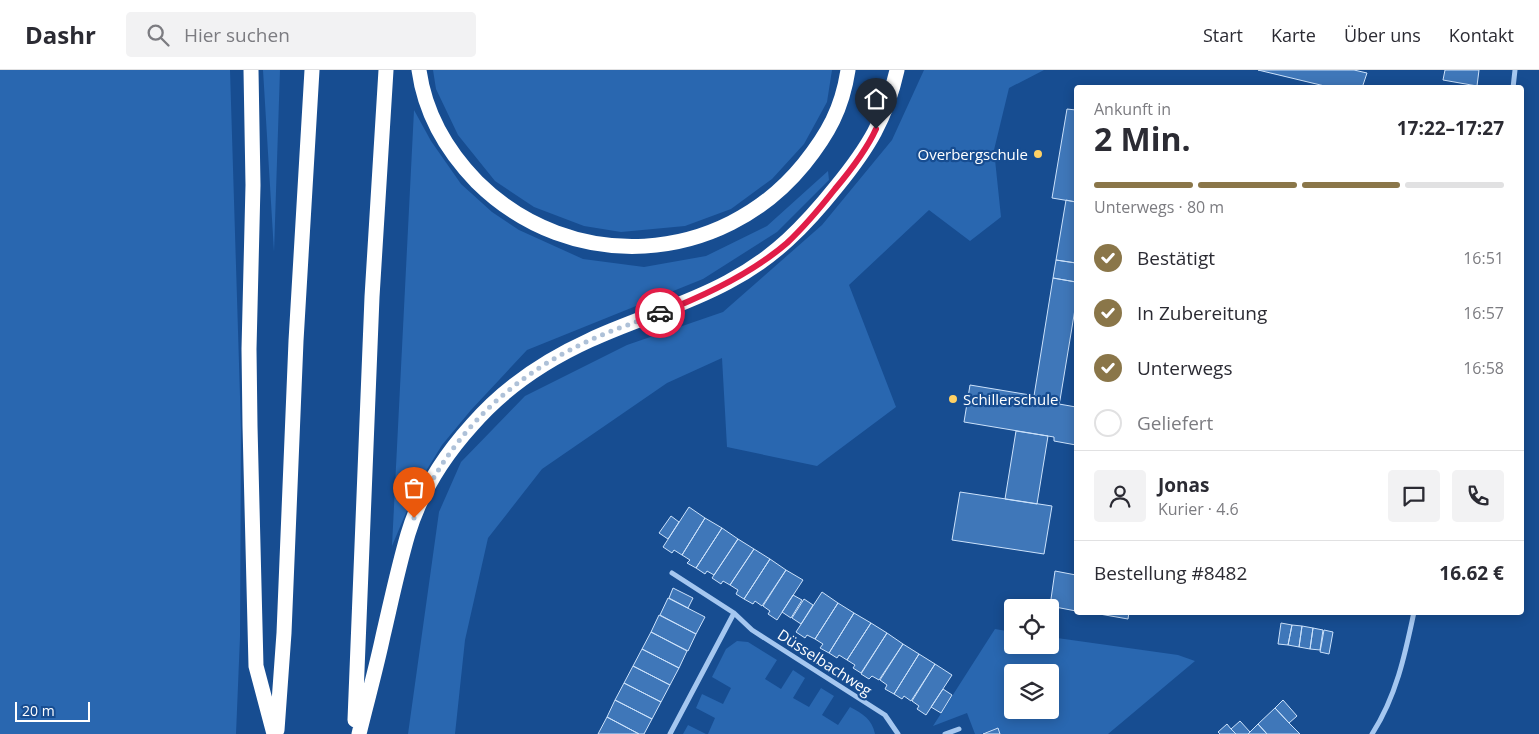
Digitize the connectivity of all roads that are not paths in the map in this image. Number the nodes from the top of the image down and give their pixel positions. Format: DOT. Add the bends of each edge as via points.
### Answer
graph roads {
  1 [pos="250,70"];
  2 [pos="312,70"];
  3 [pos="386,70"];
  4 [pos="419,70"];
  5 [pos="848,70"];
  6 [pos="897,70"];
  7 [pos="1514,70"];
  8 [pos="1513,85"];
  9 [pos="672,573"];
  10 [pos="734,613"];
  11 [pos="1413,615"];
  12 [pos="959,729"];
  13 [pos="275,734"];
  14 [pos="355,734"];
  15 [pos="359,734"];
  16 [pos="670,734"];
  17 [pos="898,734"];
  18 [pos="945,734"];
  19 [pos="1372,734"];
  1 -- 13 [label="highway" via="253,185 249,348 256,666"];
  2 -- 13 [label="highway" via="284,633"];
  3 -- 14 [label="highway" via="372,297"];
  4 -- 5 [label="highway" via="424,96 441,137 453,156 494,198 528,220 569,237 627,246 693,239 727,226 772,197 822,142 841,103"];
  6 -- 15 [label="highway" via="871,141 813,217 786,243 759,264 708,292 558,356 511,388 472,424 433,478 408,532"];
  7 -- 8 [label="street"];
  9 -- 10 [label="street, Düsselbachweg"];
  10 -- 16 [label="street"];
  10 -- 17 [label="street, Düsselbachweg" via="752,630 885,715"];
  11 -- 19 [label="street" via="1396,686"];
  12 -- 18 [label="street"];
}
